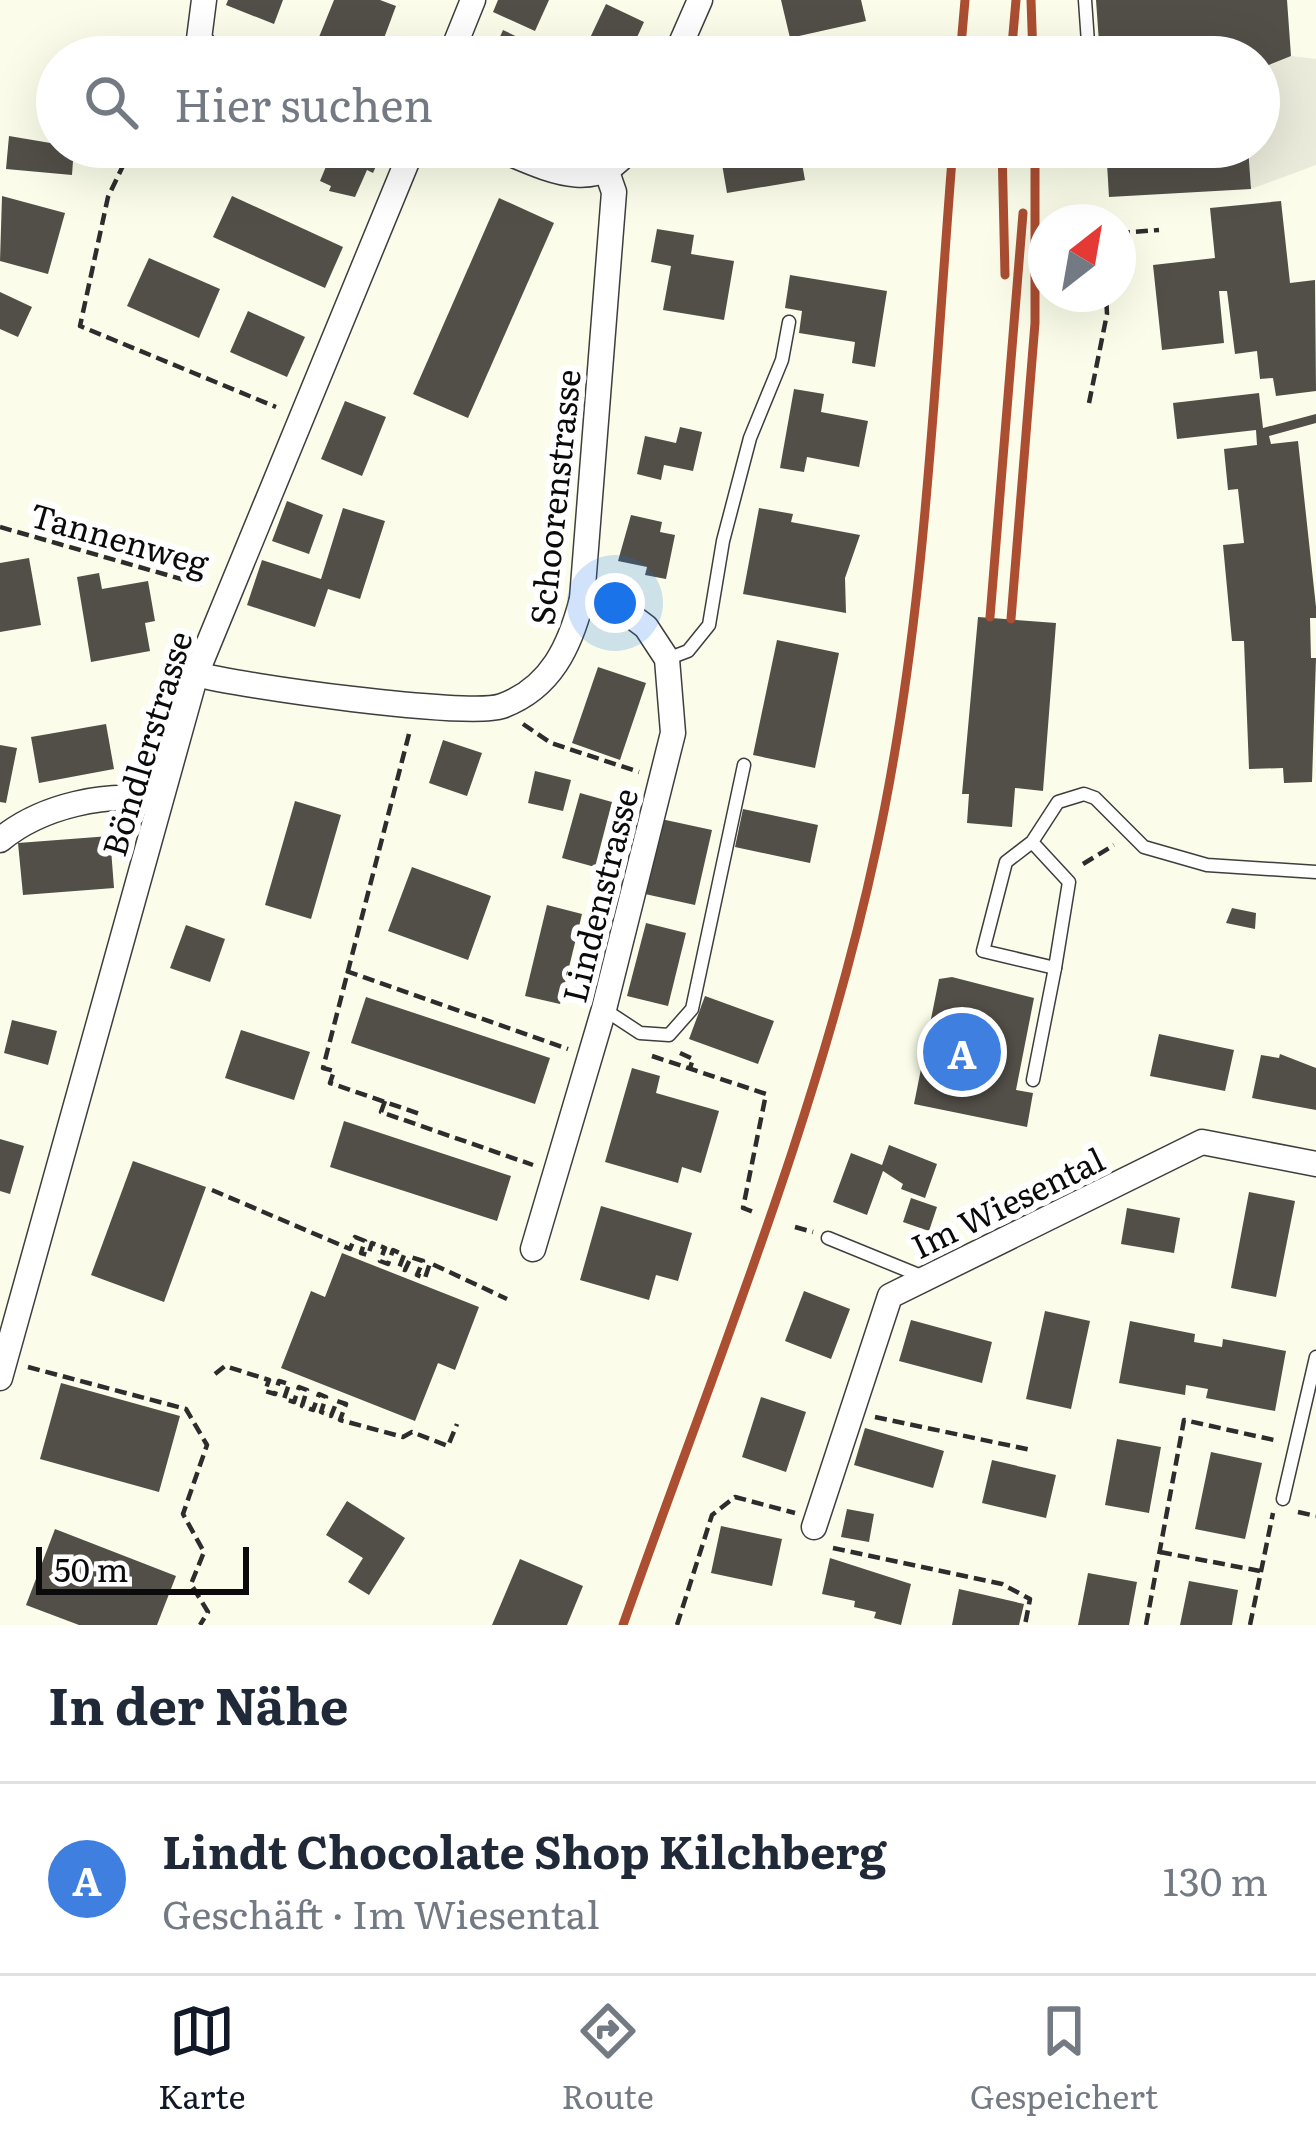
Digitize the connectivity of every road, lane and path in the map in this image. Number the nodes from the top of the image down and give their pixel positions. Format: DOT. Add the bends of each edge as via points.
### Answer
graph roads {
  1 [pos="204,0"];
  2 [pos="473,0"];
  3 [pos="700,0"];
  4 [pos="1085,0"];
  5 [pos="199,36"];
  6 [pos="458,36"];
  7 [pos="684,36"];
  8 [pos="1088,36"];
  9 [pos="122,168"];
  10 [pos="404,168"];
  11 [pos="549,168"];
  12 [pos="612,168"];
  13 [pos="608,172"];
  14 [pos="1159,230"];
  15 [pos="1136,231"];
  16 [pos="1103,312"];
  17 [pos="789,322"];
  18 [pos="1089,403"];
  19 [pos="298,416"];
  20 [pos="0,527"];
  21 [pos="227,592"];
  22 [pos="582,599"];
  23 [pos="668,659"];
  24 [pos="196,674"];
  25 [pos="416,705"];
  26 [pos="499,707"];
  27 [pos="744,764"];
  28 [pos="662,779"];
  29 [pos="158,801"];
  30 [pos="1128,835"];
  31 [pos="0,840"];
  32 [pos="1032,842"];
  33 [pos="1316,872"];
  34 [pos="1063,876"];
  35 [pos="1055,968"];
  36 [pos="346,971"];
  37 [pos="604,1009"];
  38 [pos="593,1047"];
  39 [pos="1033,1080"];
  40 [pos="385,1102"];
  41 [pos="420,1114"];
  42 [pos="1316,1164"];
  43 [pos="555,1173"];
  44 [pos="212,1190"];
  45 [pos="756,1213"];
  46 [pos="828,1238"];
  47 [pos="533,1249"];
  48 [pos="926,1278"];
  49 [pos="507,1299"];
  50 [pos="1316,1358"];
  51 [pos="2,1369"];
  52 [pos="215,1374"];
  53 [pos="852,1411"];
  54 [pos="457,1424"];
  55 [pos="1296,1444"];
  56 [pos="1031,1450"];
  57 [pos="1283,1499"];
  58 [pos="816,1522"];
  59 [pos="1160,1552"];
  60 [pos="1262,1571"];
  61 [pos="200,1625"];
  62 [pos="677,1625"];
  63 [pos="1024,1625"];
  64 [pos="1146,1625"];
  65 [pos="1250,1625"];
  1 -- 5 [label="street"];
  2 -- 6 [label="street"];
  3 -- 7 [label="street"];
  4 -- 8 [label="lane"];
  9 -- 19 [label="path" via="108,197 80,326"];
  10 -- 19 [label="street, Böndlerstrasse"];
  11 -- 13 [label="street"];
  12 -- 13 [label="street"];
  13 -- 22 [label="street, Schoorenstrasse" via="614,192"];
  14 -- 15 [label="path"];
  16 -- 18 [label="path"];
  17 -- 23 [label="lane" via="750,438 709,625 688,651"];
  19 -- 21 [label="street, Böndlerstrasse"];
  20 -- 21 [label="path, Tannenweg"];
  21 -- 24 [label="street, Böndlerstrasse"];
  22 -- 23 [label="street" via="618,606"];
  22 -- 26 [label="street, Schoorenstrasse" via="570,646 539,685"];
  23 -- 28 [label="street, Lindenstrasse" via="673,733"];
  24 -- 25 [label="street"];
  24 -- 29 [label="street, Böndlerstrasse"];
  25 -- 26 [label="street"];
  25 -- 36 [label="path"];
  26 -- 28 [label="path" via="551,743"];
  27 -- 37 [label="lane" via="692,1009 669,1036 640,1033"];
  28 -- 37 [label="street, Lindenstrasse"];
  29 -- 31 [label="street" via="122,794 23,821"];
  29 -- 51 [label="street, Böndlerstrasse"];
  30 -- 32 [label="lane" via="1084,794 1049,809"];
  30 -- 33 [label="lane" via="1207,865"];
  30 -- 34 [label="path"];
  32 -- 34 [label="lane"];
  32 -- 35 [label="lane" via="1006,862 982,951"];
  34 -- 35 [label="lane" via="1069,882"];
  35 -- 39 [label="lane"];
  36 -- 38 [label="path"];
  36 -- 40 [label="path" via="322,1068 334,1071 330,1083"];
  37 -- 38 [label="street, Lindenstrasse"];
  38 -- 43 [label="street, Lindenstrasse"];
  38 -- 45 [label="path" via="766,1094 743,1208"];
  40 -- 41 [label="path"];
  40 -- 43 [label="path" via="381,1112"];
  42 -- 48 [label="street, Im Wiesental" via="1202,1142"];
  43 -- 47 [label="street, Lindenstrasse"];
  44 -- 49 [label="path" via="350,1250 355,1237 365,1241 361,1253 368,1256 372,1243 385,1247 380,1261 388,1264 393,1250 404,1255 399,1268 406,1270 411,1257 423,1261 417,1275 425,1278 430,1263"];
  46 -- 48 [label="lane"];
  48 -- 53 [label="street, Im Wiesental" via="890,1296"];
  50 -- 55 [label="lane"];
  51 -- 61 [label="path" via="186,1409 207,1445 183,1514 203,1552 191,1584 208,1612"];
  52 -- 54 [label="path" via="225,1366 269,1380 265,1391 274,1394 279,1381 289,1384 284,1399 294,1402 299,1387 307,1390 302,1406 313,1410 320,1394 321,1412 332,1416 338,1401 346,1404 340,1420 448,1447"];
  53 -- 56 [label="path"];
  53 -- 58 [label="street, Im Wiesental"];
  55 -- 57 [label="lane"];
  55 -- 59 [label="path" via="1184,1420"];
  57 -- 60 [label="path"];
  58 -- 62 [label="path" via="735,1498 723,1506 712,1515"];
  58 -- 63 [label="path" via="809,1543 1003,1584 1030,1599"];
  59 -- 60 [label="path"];
  59 -- 64 [label="path"];
  60 -- 65 [label="path"];
}
